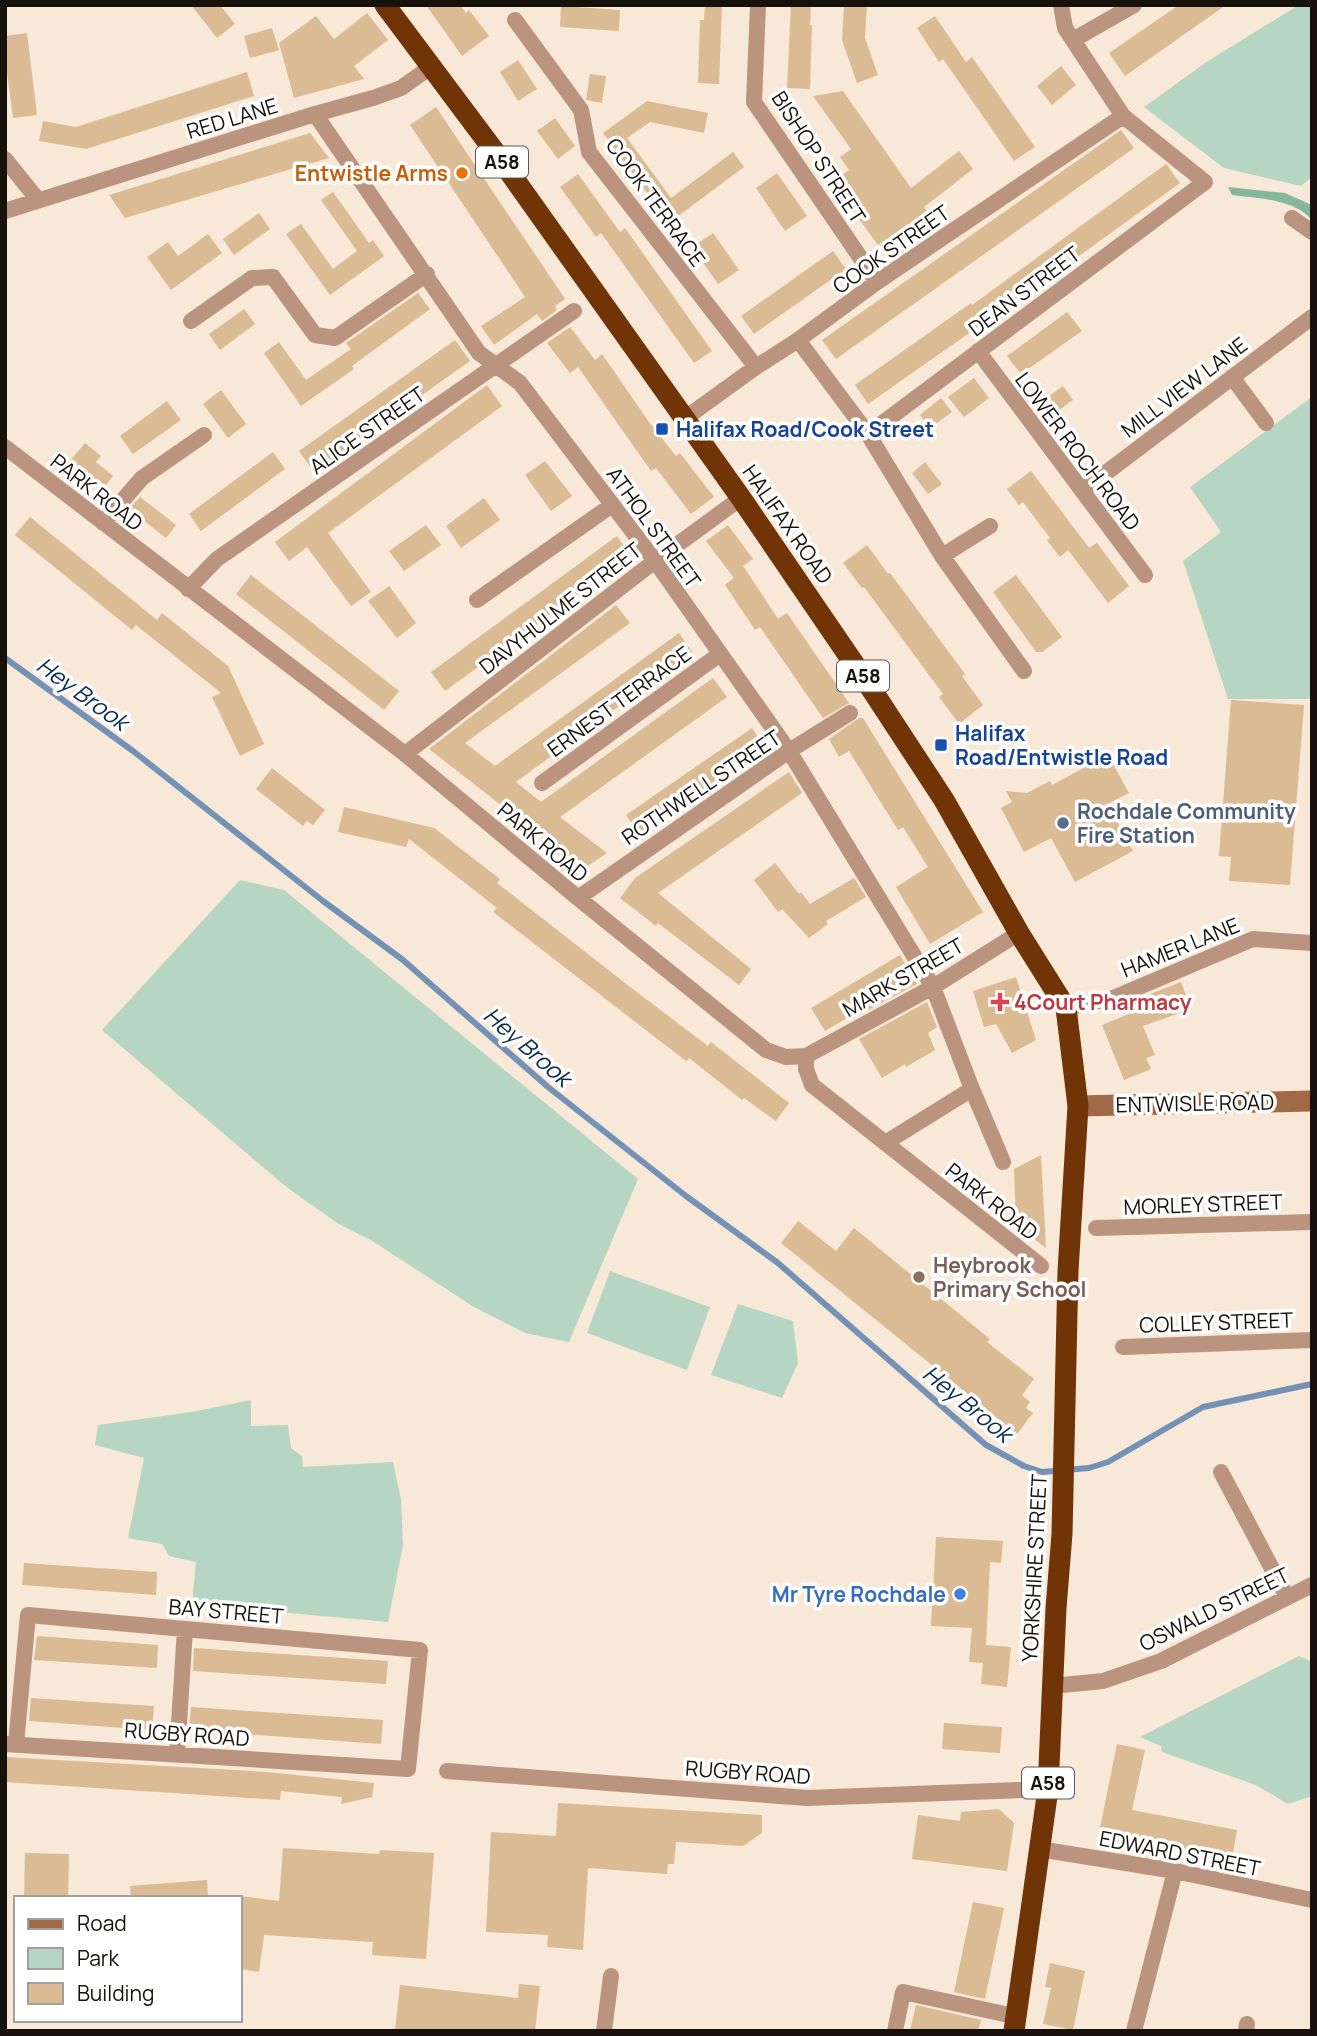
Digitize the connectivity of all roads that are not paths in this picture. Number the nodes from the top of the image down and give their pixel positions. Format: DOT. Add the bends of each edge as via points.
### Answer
graph roads {
  1 [pos="385,5"];
  2 [pos="758,5"];
  3 [pos="1061,5"];
  4 [pos="1134,5"];
  5 [pos="515,20"];
  6 [pos="1073,40"];
  7 [pos="432,66"];
  8 [pos="316,114"];
  9 [pos="1123,116"];
  10 [pos="5,159"];
  11 [pos="38,200"];
  12 [pos="5,211"];
  13 [pos="1293,218"];
  14 [pos="1312,232"];
  15 [pos="428,274"];
  16 [pos="877,282"];
  17 [pos="574,311"];
  18 [pos="1312,317"];
  19 [pos="191,321"];
  20 [pos="798,340"];
  21 [pos="978,351"];
  22 [pos="498,366"];
  23 [pos="756,367"];
  24 [pos="1232,377"];
  25 [pos="684,419"];
  26 [pos="1266,423"];
  27 [pos="868,434"];
  28 [pos="204,435"];
  29 [pos="5,447"];
  30 [pos="1082,491"];
  31 [pos="741,498"];
  32 [pos="612,505"];
  33 [pos="103,523"];
  34 [pos="990,526"];
  35 [pos="942,556"];
  36 [pos="654,561"];
  37 [pos="1144,575"];
  38 [pos="188,589"];
  39 [pos="477,600"];
  40 [pos="720,654"];
  41 [pos="1024,671"];
  42 [pos="850,713"];
  43 [pos="789,751"];
  44 [pos="405,754"];
  45 [pos="542,783"];
  46 [pos="578,898"];
  47 [pos="1019,933"];
  48 [pos="1312,943"];
  49 [pos="933,987"];
  50 [pos="1066,1008"];
  51 [pos="806,1056"];
  52 [pos="972,1089"];
  53 [pos="1312,1101"];
  54 [pos="1078,1106"];
  55 [pos="885,1143"];
  56 [pos="1003,1162"];
  57 [pos="1312,1222"];
  58 [pos="1096,1228"];
  59 [pos="1041,1266"];
  60 [pos="1312,1340"];
  61 [pos="1123,1347"];
  62 [pos="1221,1472"];
  63 [pos="1312,1585"];
  64 [pos="1287,1597"];
  65 [pos="185,1629"];
  66 [pos="1052,1686"];
  67 [pos="10,1744"];
  68 [pos="177,1754"];
  69 [pos="408,1769"];
  70 [pos="447,1771"];
  71 [pos="1048,1789"];
  72 [pos="1039,1849"];
  73 [pos="1175,1871"];
  74 [pos="1312,1900"];
  75 [pos="611,1976"];
  76 [pos="1016,2024"];
  77 [pos="604,2031"];
  78 [pos="895,2031"];
  79 [pos="1134,2031"];
  1 -- 7 [label="highway, HALIFAX ROAD / A58"];
  2 -- 16 [label="street, BISHOP STREET" via="754,102"];
  3 -- 6 [label="street" via="1065,28"];
  4 -- 6 [label="street"];
  5 -- 23 [label="street, COOK TERRACE" via="581,110 589,152"];
  6 -- 9 [label="street"];
  7 -- 8 [label="street, RED LANE" via="401,88"];
  7 -- 25 [label="highway, HALIFAX ROAD / A58"];
  8 -- 11 [label="street, RED LANE"];
  8 -- 15 [label="street, ATHOL STREET"];
  9 -- 16 [label="street, COOK STREET"];
  9 -- 21 [label="street, DEAN STREET" via="1205,182"];
  10 -- 11 [label="street"];
  11 -- 12 [label="street, RED LANE"];
  13 -- 14 [label="street"];
  15 -- 19 [label="street" via="335,338 315,335 273,277 252,278"];
  15 -- 22 [label="street, ATHOL STREET" via="479,353"];
  16 -- 20 [label="street, COOK STREET"];
  17 -- 22 [label="street, ALICE STREET"];
  18 -- 24 [label="street, MILL VIEW LANE"];
  20 -- 23 [label="street, COOK STREET"];
  20 -- 27 [label="street"];
  21 -- 27 [label="street, DEAN STREET"];
  21 -- 30 [label="street, LOWER ROCH ROAD"];
  22 -- 32 [label="street, ATHOL STREET" via="520,383"];
  22 -- 38 [label="street, ALICE STREET" via="217,559"];
  23 -- 25 [label="street, COOK STREET"];
  24 -- 26 [label="street"];
  24 -- 30 [label="street, MILL VIEW LANE"];
  25 -- 31 [label="highway, HALIFAX ROAD / A58"];
  27 -- 35 [label="street"];
  28 -- 33 [label="street" via="142,478"];
  29 -- 33 [label="street, PARK ROAD"];
  30 -- 37 [label="street, LOWER ROCH ROAD"];
  31 -- 36 [label="street, DAVYHULME STREET"];
  31 -- 47 [label="highway, HALIFAX ROAD / A58" via="944,800"];
  32 -- 36 [label="street, ATHOL STREET"];
  32 -- 39 [label="street"];
  33 -- 38 [label="street, PARK ROAD"];
  34 -- 35 [label="street"];
  35 -- 41 [label="street"];
  36 -- 40 [label="street, ATHOL STREET"];
  36 -- 44 [label="street, DAVYHULME STREET"];
  38 -- 44 [label="street, PARK ROAD"];
  40 -- 43 [label="street, ATHOL STREET"];
  40 -- 45 [label="street, ERNEST TERRACE"];
  42 -- 43 [label="street, ROTHWELL STREET"];
  43 -- 46 [label="street, ROTHWELL STREET"];
  43 -- 49 [label="street, ATHOL STREET"];
  44 -- 46 [label="street, PARK ROAD"];
  46 -- 51 [label="street, PARK ROAD" via="766,1050 786,1057"];
  47 -- 49 [label="street, MARK STREET"];
  47 -- 50 [label="highway, HALIFAX ROAD / A58"];
  48 -- 50 [label="street, HAMER LANE" via="1253,939 1113,998"];
  49 -- 51 [label="street, MARK STREET"];
  49 -- 52 [label="street, ATHOL STREET"];
  50 -- 54 [label="highway, HALIFAX ROAD / A58"];
  51 -- 55 [label="street, PARK ROAD" via="812,1085"];
  52 -- 55 [label="street"];
  52 -- 56 [label="street, ATHOL STREET"];
  53 -- 54 [label="main road, ENTWISLE ROAD"];
  54 -- 66 [label="highway, YORKSHIRE STREET / A58"];
  55 -- 59 [label="street, PARK ROAD"];
  57 -- 58 [label="street, MORLEY STREET"];
  60 -- 61 [label="street, COLLEY STREET" via="1148,1354"];
  62 -- 64 [label="street"];
  63 -- 64 [label="street, OSWALD STREET"];
  64 -- 66 [label="street, OSWALD STREET" via="1161,1661 1104,1681"];
  65 -- 67 [label="street, BAY STREET" via="28,1615"];
  65 -- 68 [label="street"];
  65 -- 69 [label="street, BAY STREET" via="420,1650"];
  66 -- 71 [label="highway, YORKSHIRE STREET / A58"];
  67 -- 68 [label="street, RUGBY ROAD"];
  68 -- 69 [label="street, RUGBY ROAD"];
  70 -- 71 [label="street, RUGBY ROAD" via="807,1798"];
  71 -- 72 [label="highway, YORKSHIRE STREET / A58"];
  72 -- 73 [label="street, EDWARD STREET"];
  72 -- 76 [label="highway, YORKSHIRE STREET / A58"];
  73 -- 74 [label="street, EDWARD STREET"];
  73 -- 79 [label="street"];
  75 -- 77 [label="street"];
  76 -- 78 [label="street" via="903,1992"];
}
